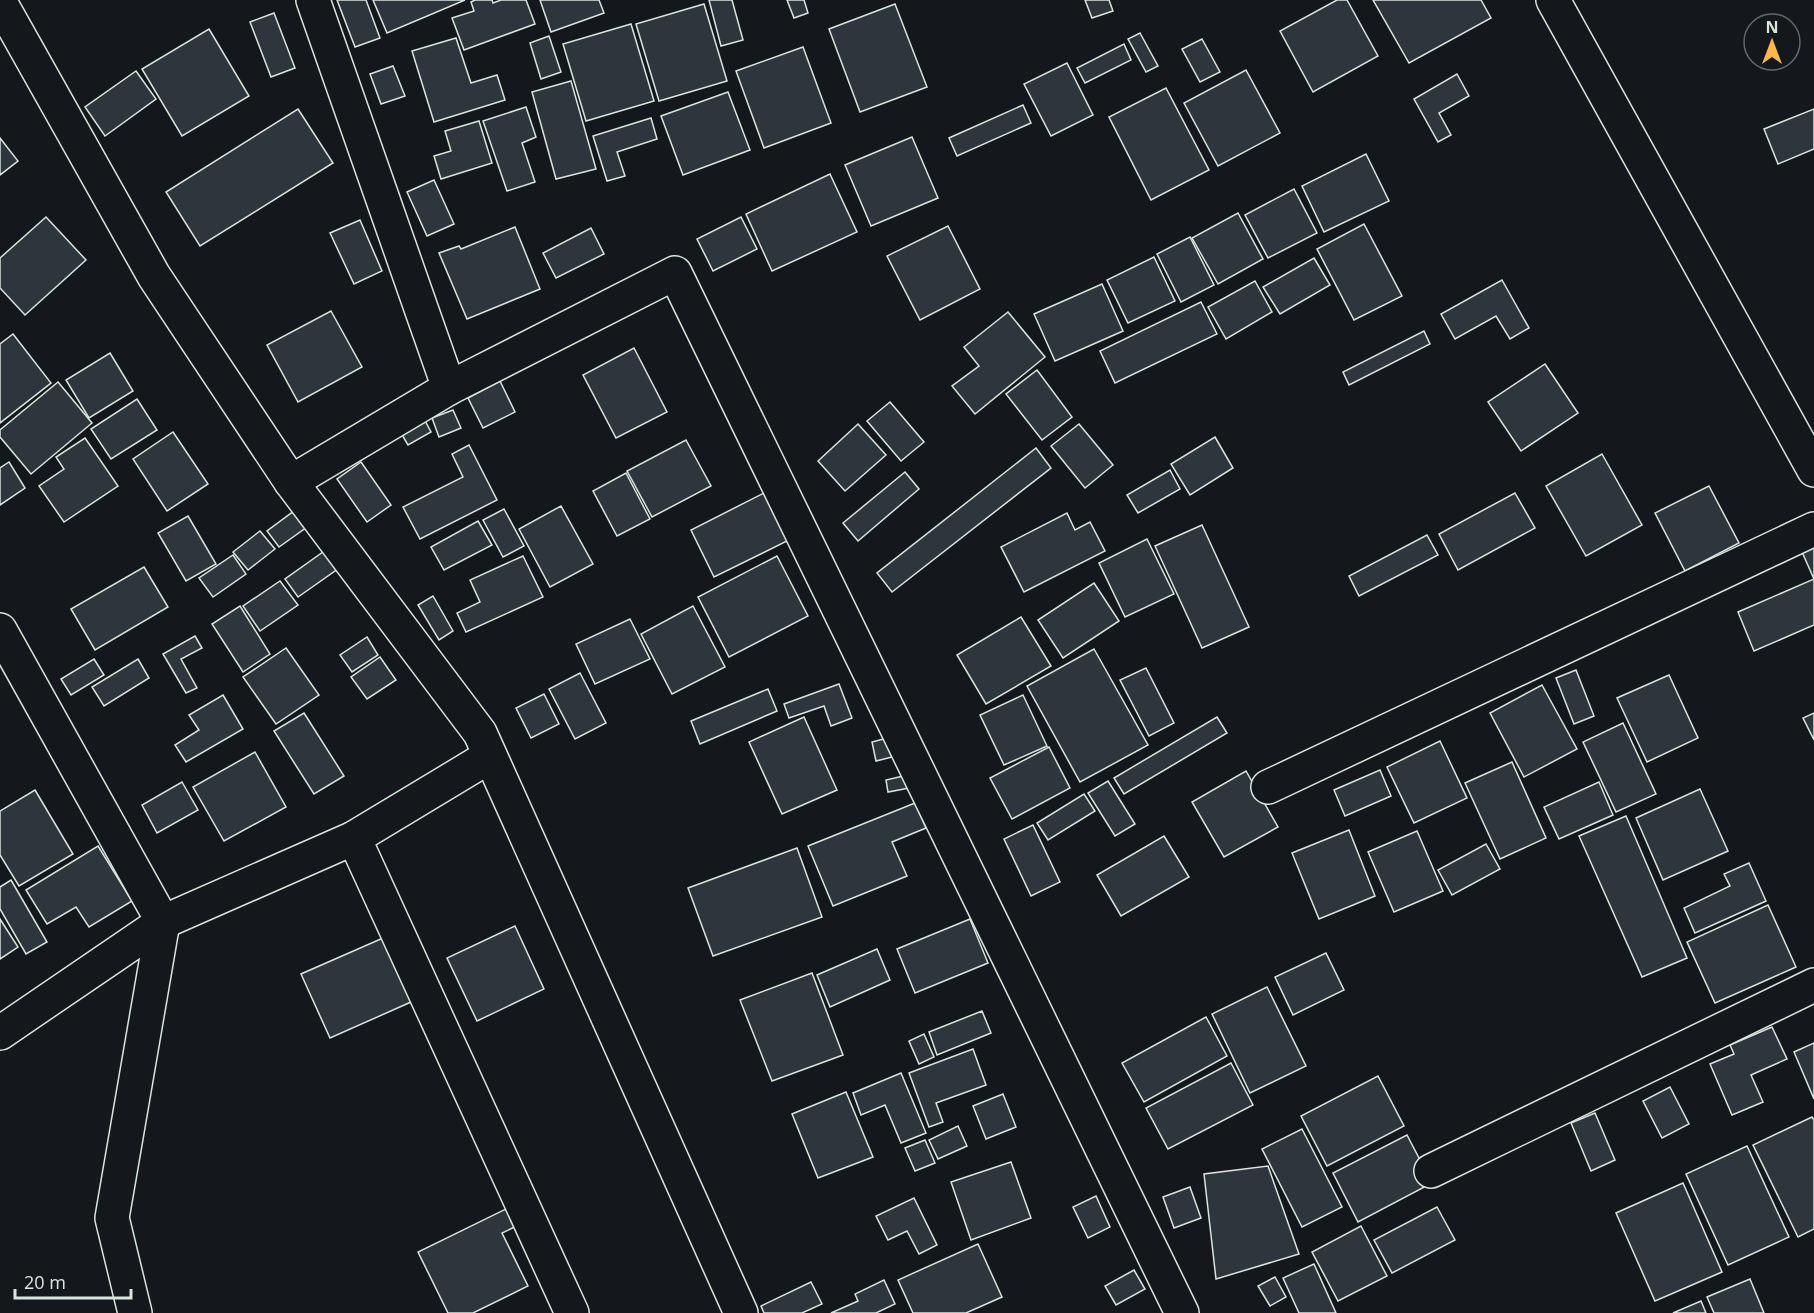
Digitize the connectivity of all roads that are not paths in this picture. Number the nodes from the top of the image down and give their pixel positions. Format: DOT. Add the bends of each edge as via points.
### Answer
graph roads {
  1 [pos="313,0"];
  2 [pos="1553,0"];
  3 [pos="0,3"];
  4 [pos="449,388"];
  5 [pos="1814,470"];
  6 [pos="291,482"];
  7 [pos="1814,529"];
  8 [pos="0,630"];
  9 [pos="490,756"];
  10 [pos="1268,787"];
  11 [pos="354,838"];
  12 [pos="163,922"];
  13 [pos="1814,985"];
  14 [pos="0,1033"];
  15 [pos="1431,1171"];
  16 [pos="135,1313"];
  17 [pos="572,1313"];
  18 [pos="741,1313"];
  19 [pos="1182,1313"];
  1 -- 4 [label="street"];
  2 -- 5 [label="street"];
  3 -- 6 [label="street" via="154,276"];
  4 -- 6 [label="street"];
  4 -- 19 [label="street" via="675,273"];
  6 -- 9 [label="street" via="480,733"];
  7 -- 10 [label="street"];
  8 -- 12 [label="street"];
  9 -- 11 [label="street"];
  9 -- 18 [label="street"];
  11 -- 12 [label="street"];
  11 -- 17 [label="street"];
  12 -- 14 [label="street"];
  12 -- 16 [label="street" via="112,1218"];
  13 -- 15 [label="street"];
}
